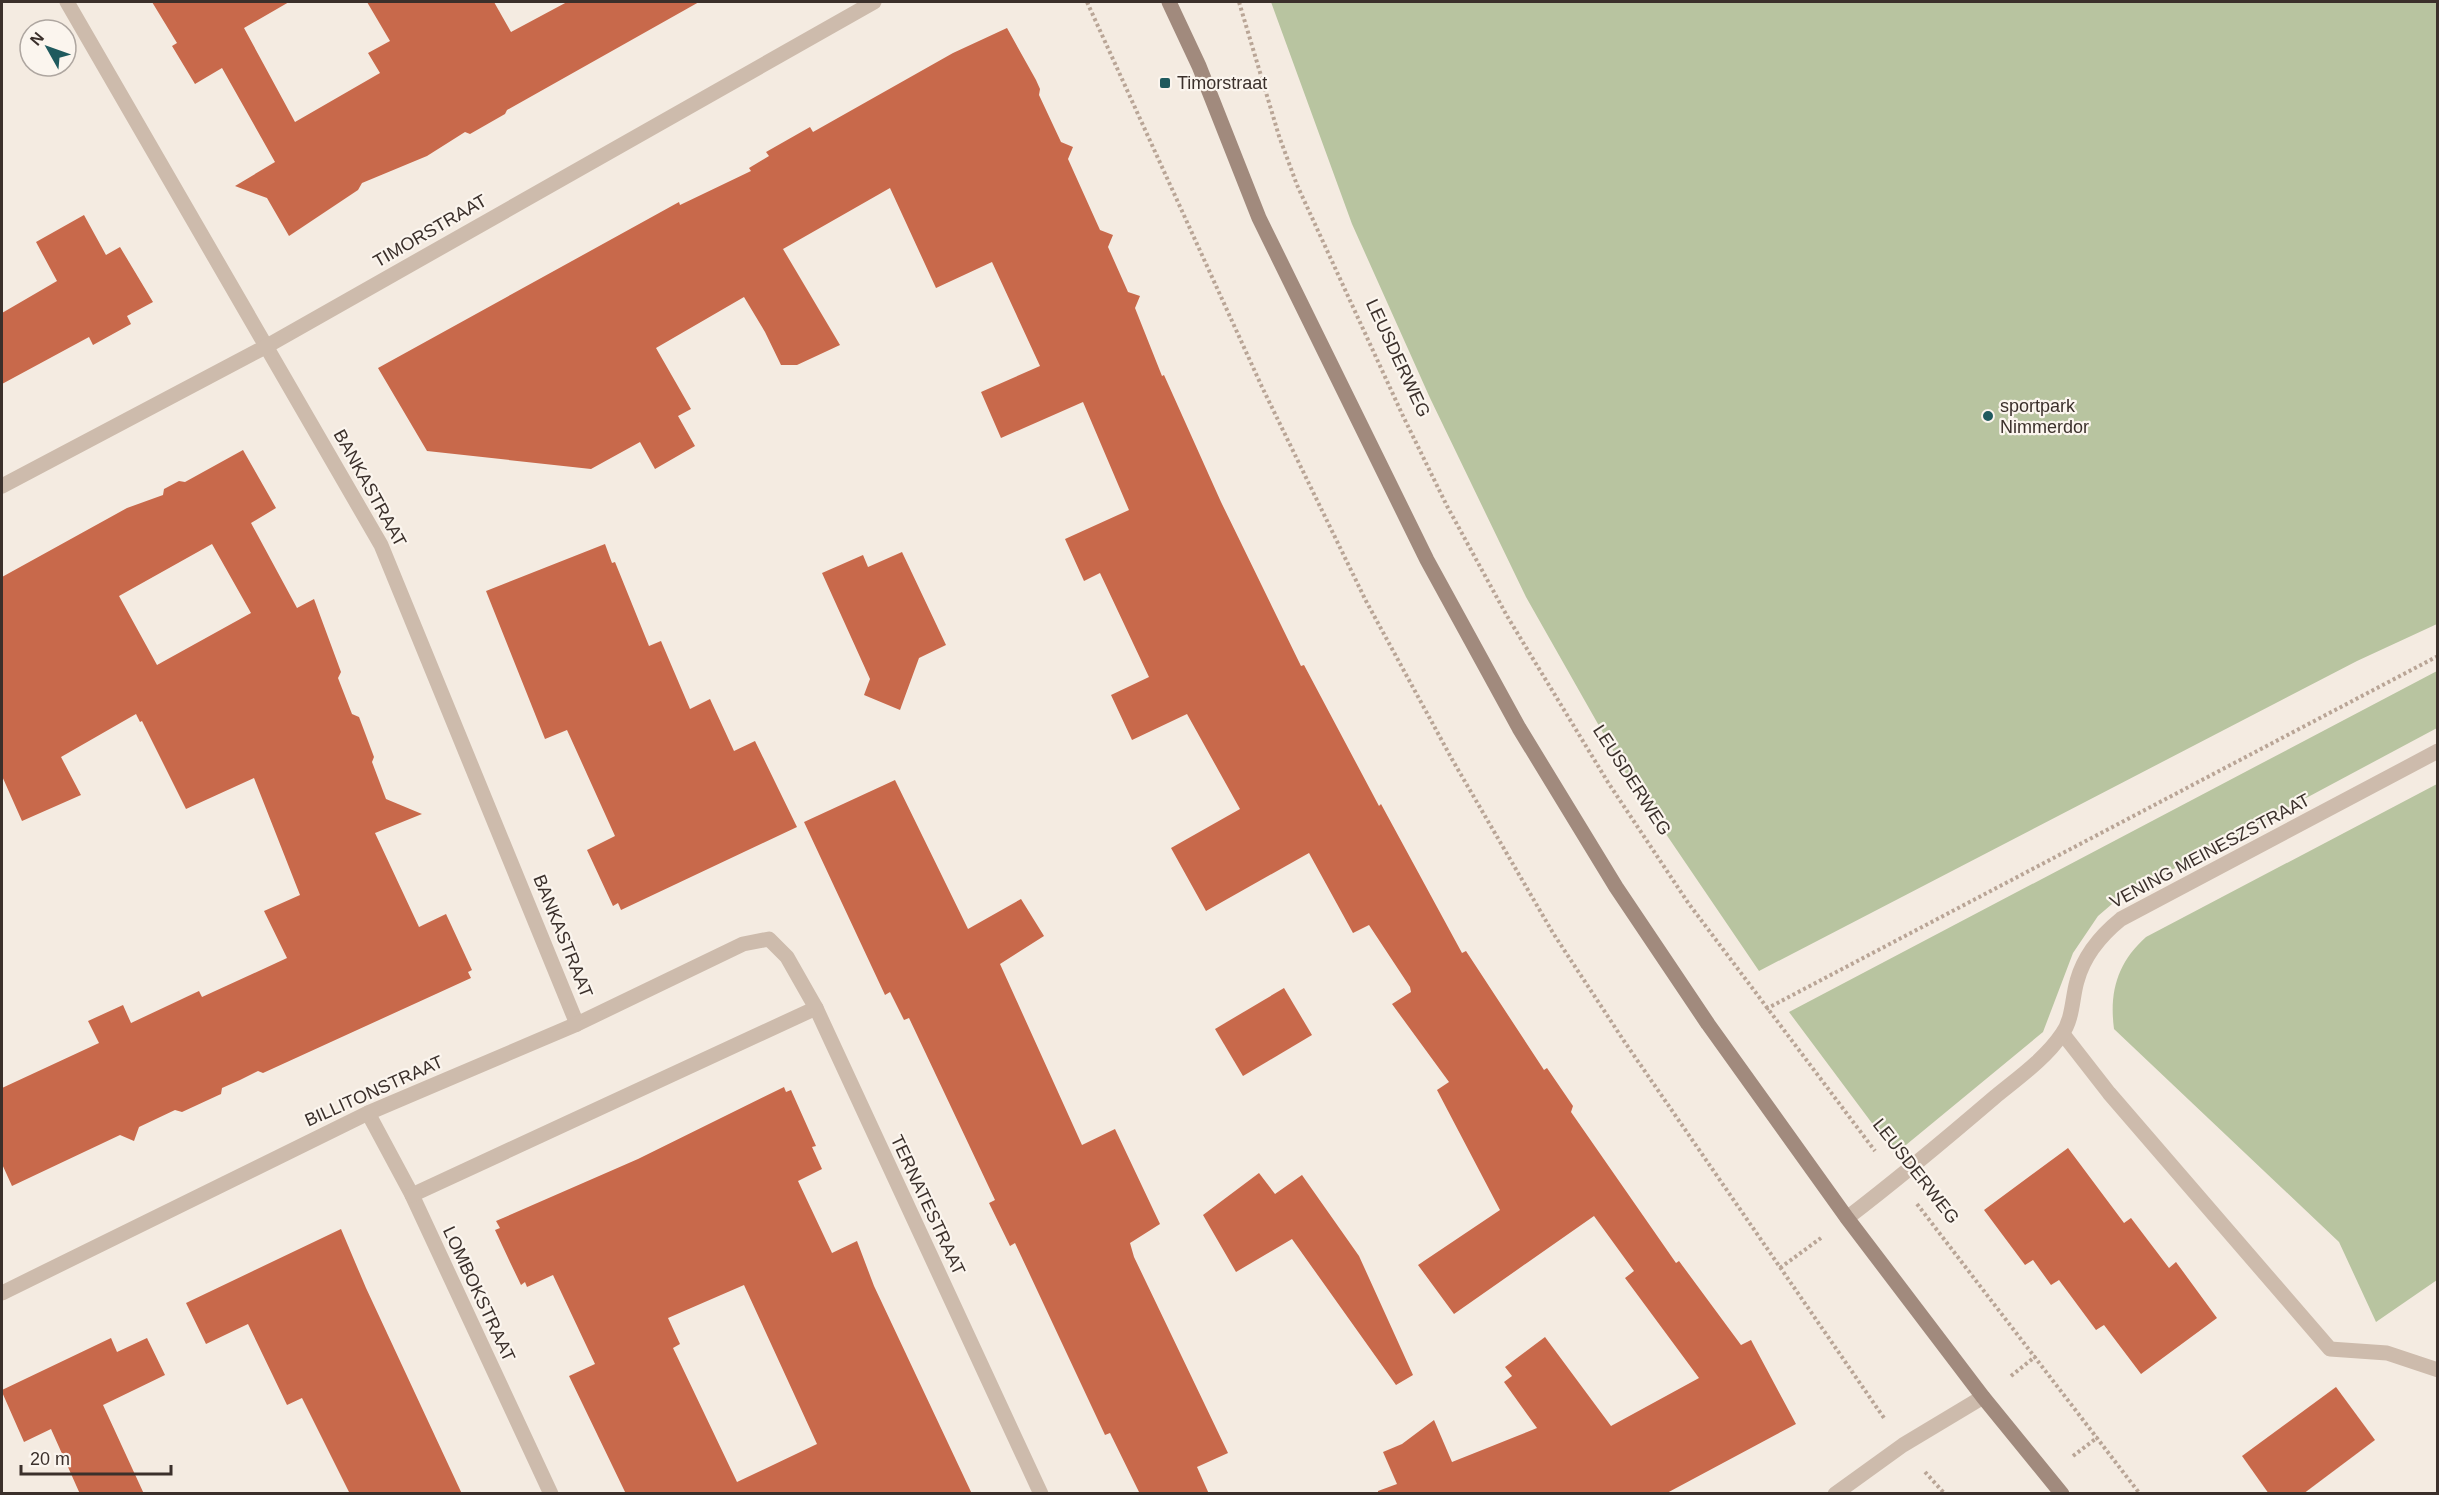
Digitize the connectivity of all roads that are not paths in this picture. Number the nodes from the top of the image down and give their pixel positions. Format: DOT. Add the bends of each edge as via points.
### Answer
graph roads {
  1 [pos="67,2"];
  2 [pos="874,2"];
  3 [pos="1169,2"];
  4 [pos="267,346"];
  5 [pos="2,486"];
  6 [pos="2438,751"];
  7 [pos="769,939"];
  8 [pos="816,1008"];
  9 [pos="577,1024"];
  10 [pos="2063,1034"];
  11 [pos="368,1113"];
  12 [pos="412,1195"];
  13 [pos="1847,1218"];
  14 [pos="2,1293"];
  15 [pos="2438,1370"];
  16 [pos="1983,1397"];
  17 [pos="550,1494"];
  18 [pos="1041,1494"];
  19 [pos="1835,1494"];
  20 [pos="2062,1494"];
  1 -- 4 [label="street, BANKASTRAAT"];
  2 -- 4 [label="street, TIMORSTRAAT"];
  3 -- 13 [label="street" via="1199,66 1259,218 1427,560 1514,717 1622,896"];
  4 -- 5 [label="street, TIMORSTRAAT"];
  4 -- 9 [label="street, BANKASTRAAT" via="381,545"];
  6 -- 10 [label="street, VENING MEINESZSTRAAT" via="2121,919 2097,939 2086,957"];
  7 -- 8 [label="street, TERNATESTRAAT" via="787,957"];
  7 -- 9 [label="street, BILLITONSTRAAT" via="743,944"];
  8 -- 12 [label="street"];
  8 -- 18 [label="street, TERNATESTRAAT"];
  9 -- 11 [label="street, BILLITONSTRAAT"];
  10 -- 13 [label="street, VENING MEINESZSTRAAT" via="1898,1180"];
  10 -- 15 [label="street" via="2109,1093 2330,1349 2388,1353"];
  11 -- 12 [label="street, LOMBOKSTRAAT"];
  11 -- 14 [label="street, BILLITONSTRAAT"];
  12 -- 17 [label="street, LOMBOKSTRAAT"];
  13 -- 16 [label="street"];
  16 -- 19 [label="street" via="1903,1445"];
  16 -- 20 [label="street"];
}
